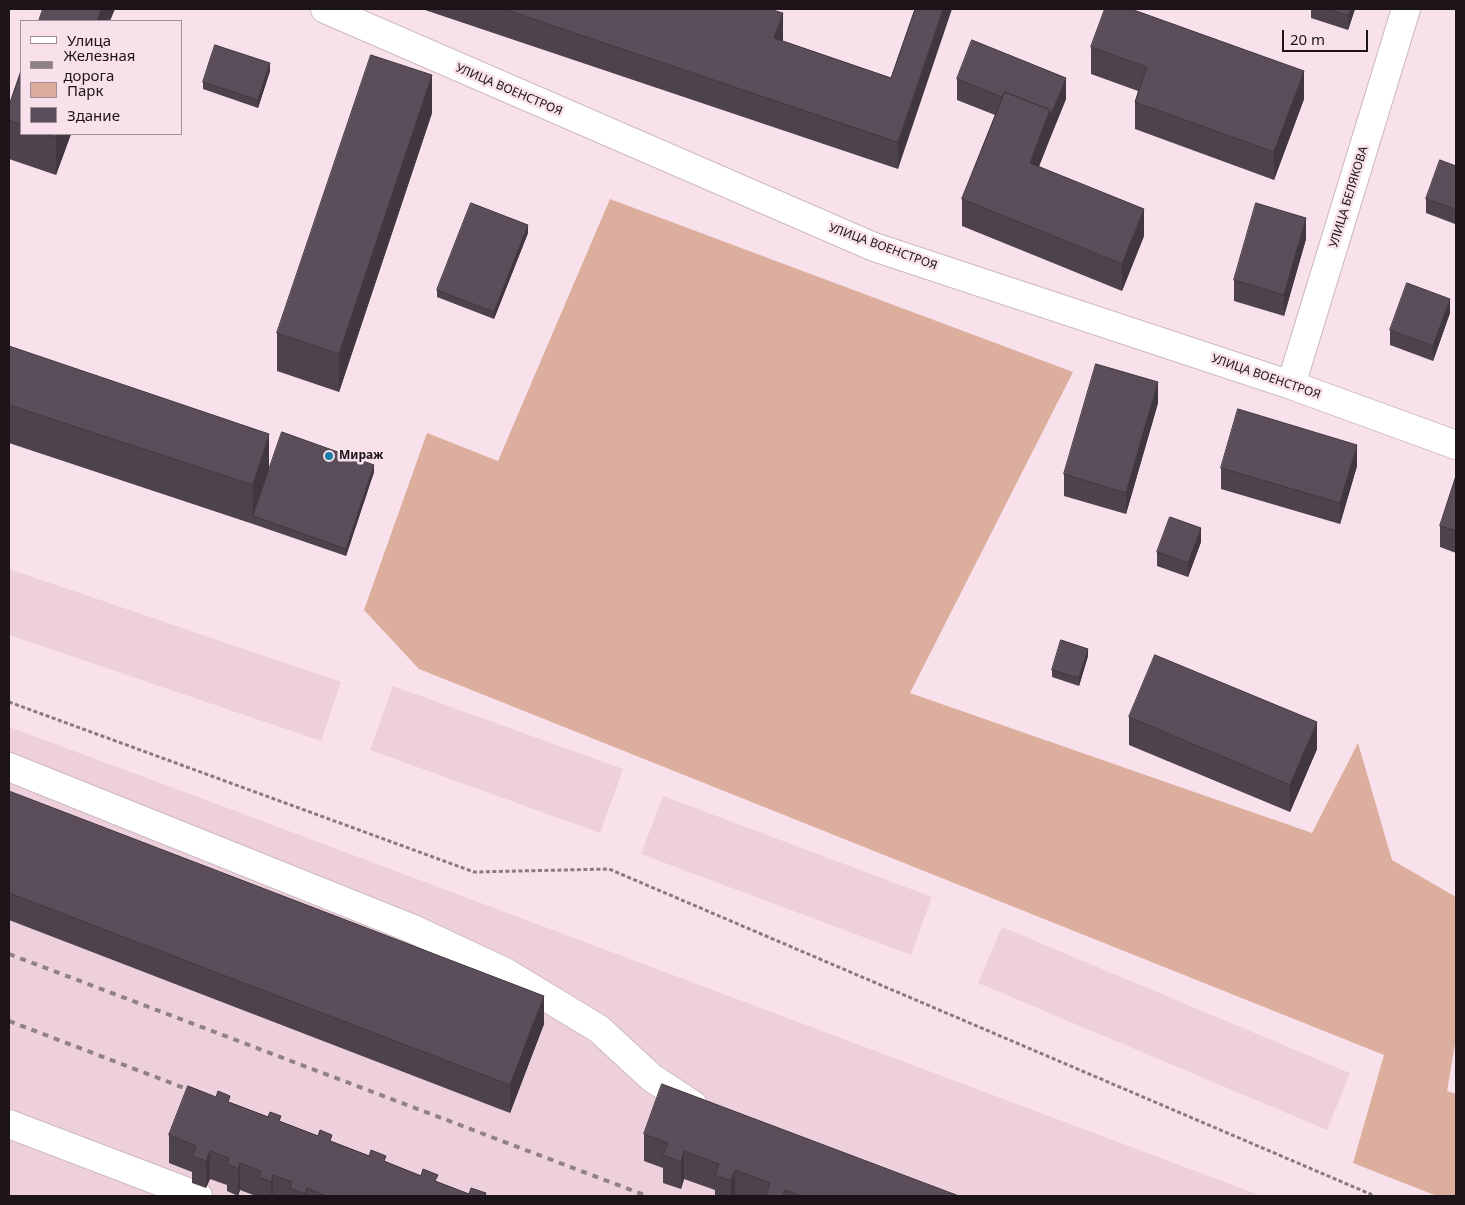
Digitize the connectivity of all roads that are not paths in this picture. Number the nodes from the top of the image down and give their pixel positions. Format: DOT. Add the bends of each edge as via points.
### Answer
graph roads {
  1 [pos="325,9"];
  2 [pos="1406,9"];
  3 [pos="1291,385"];
  4 [pos="1456,444"];
  5 [pos="9,767"];
  6 [pos="714,1114"];
  7 [pos="9,1124"];
  8 [pos="198,1196"];
  1 -- 3 [label="street, УЛИЦА ВОЕНСТРОЯ" via="874,247"];
  2 -- 3 [label="street, УЛИЦА БЕЛЯКОВА"];
  3 -- 4 [label="street, УЛИЦА ВОЕНСТРОЯ"];
  5 -- 6 [label="street" via="412,929 505,972 599,1029 652,1078 696,1107"];
  7 -- 8 [label="street"];
}
